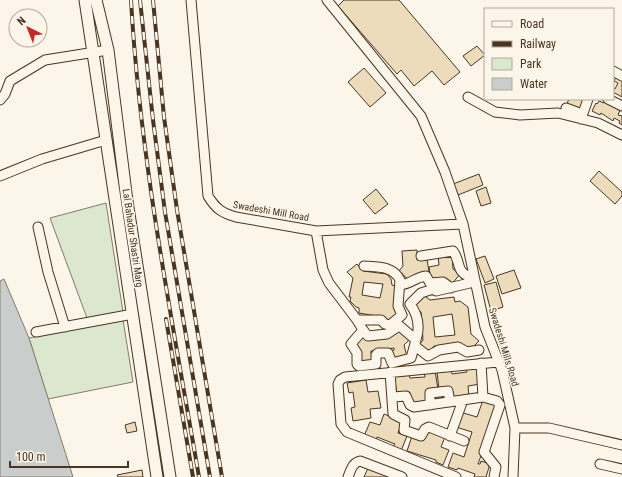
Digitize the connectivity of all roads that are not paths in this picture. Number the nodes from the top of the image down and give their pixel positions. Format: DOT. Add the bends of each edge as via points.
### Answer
graph roads {
  1 [pos="191,0"];
  2 [pos="327,0"];
  3 [pos="89,1"];
  4 [pos="108,50"];
  5 [pos="93,53"];
  6 [pos="468,98"];
  7 [pos="0,100"];
  8 [pos="588,100"];
  9 [pos="610,100"];
  10 [pos="622,106"];
  11 [pos="566,108"];
  12 [pos="582,116"];
  13 [pos="622,135"];
  14 [pos="106,140"];
  15 [pos="0,176"];
  16 [pos="463,224"];
  17 [pos="38,227"];
  18 [pos="316,231"];
  19 [pos="421,256"];
  20 [pos="130,259"];
  21 [pos="364,266"];
  22 [pos="474,280"];
  23 [pos="400,285"];
  24 [pos="432,286"];
  25 [pos="410,304"];
  26 [pos="134,314"];
  27 [pos="357,320"];
  28 [pos="399,321"];
  29 [pos="65,327"];
  30 [pos="363,330"];
  31 [pos="36,332"];
  32 [pos="143,341"];
  33 [pos="415,343"];
  34 [pos="479,350"];
  35 [pos="498,362"];
  36 [pos="481,363"];
  37 [pos="390,372"];
  38 [pos="157,396"];
  39 [pos="392,397"];
  40 [pos="483,397"];
  41 [pos="146,399"];
  42 [pos="463,400"];
  43 [pos="515,428"];
  44 [pos="450,436"];
  45 [pos="464,442"];
  46 [pos="622,446"];
  47 [pos="600,464"];
  48 [pos="622,469"];
  49 [pos="157,477"];
  50 [pos="170,477"];
  51 [pos="348,477"];
  52 [pos="402,477"];
  53 [pos="456,477"];
  54 [pos="494,477"];
  55 [pos="513,477"];
  1 -- 18 [label="street, Swadeshi Mill Road" via="208,196 215,208 224,214"];
  2 -- 16 [label="street, Swadeshi Mills Road" via="421,116 445,172"];
  3 -- 4 [label="main road, Lal Bahadur Shastri Marg"];
  3 -- 5 [label="main road, Lal Bahadur Shastri Marg"];
  4 -- 5 [label="street"];
  4 -- 20 [label="main road, Lal Bahadur Shastri Marg"];
  5 -- 7 [label="street" via="45,60 32,66 10,81"];
  5 -- 14 [label="main road, Lal Bahadur Shastri Marg"];
  6 -- 12 [label="street" via="496,112"];
  8 -- 12 [label="street"];
  9 -- 10 [label="street"];
  11 -- 12 [label="street"];
  12 -- 13 [label="street"];
  14 -- 15 [label="street" via="42,159"];
  14 -- 20 [label="main road, Lal Bahadur Shastri Marg"];
  16 -- 18 [label="street, Swadeshi Mill Road"];
  16 -- 22 [label="street, Swadeshi Mills Road"];
  17 -- 29 [label="street" via="48,272"];
  18 -- 27 [label="street" via="323,270 329,283"];
  19 -- 22 [label="street" via="453,251 458,267 465,276"];
  20 -- 26 [label="main road, Lal Bahadur Shastri Marg"];
  20 -- 32 [label="main road, Lal Bahadur Shastri Marg"];
  21 -- 23 [label="street" via="386,268 394,272 400,280"];
  22 -- 24 [label="street" via="451,288 443,282"];
  22 -- 35 [label="street, Swadeshi Mills Road" via="485,327"];
  23 -- 24 [label="street" via="410,284 417,278 426,276"];
  23 -- 28 [label="street"];
  24 -- 25 [label="street"];
  25 -- 28 [label="street"];
  25 -- 33 [label="street" via="417,316 419,330"];
  26 -- 29 [label="street"];
  26 -- 32 [label="main road, Lal Bahadur Shastri Marg"];
  27 -- 28 [label="street" via="381,320 388,325"];
  27 -- 30 [label="street"];
  28 -- 30 [label="street" via="387,334 368,336"];
  28 -- 33 [label="street"];
  29 -- 31 [label="street"];
  30 -- 33 [label="street" via="351,344 357,353 359,366 376,364 376,354 382,352 388,353 392,363 409,360"];
  32 -- 38 [label="main road, Lal Bahadur Shastri Marg"];
  32 -- 41 [label="main road, Lal Bahadur Shastri Marg"];
  33 -- 34 [label="street" via="428,356 439,350 458,347 467,352"];
  35 -- 36 [label="street"];
  35 -- 43 [label="street, Swadeshi Mills Road"];
  36 -- 37 [label="street"];
  36 -- 40 [label="street"];
  37 -- 39 [label="street"];
  37 -- 53 [label="street" via="345,376 340,380 340,424 347,432"];
  38 -- 41 [label="main road"];
  38 -- 50 [label="main road, Lal Bahadur Shastri Marg"];
  39 -- 42 [label="street" via="406,396 410,405 414,407"];
  39 -- 44 [label="street" via="393,414 405,420 405,431 421,436 428,427"];
  40 -- 42 [label="street"];
  40 -- 54 [label="street" via="497,401 500,405 484,452 496,467"];
  41 -- 49 [label="main road, Lal Bahadur Shastri Marg"];
  42 -- 44 [label="street"];
  43 -- 46 [label="street" via="569,431"];
  43 -- 55 [label="street, Swadeshi Mills Road"];
  44 -- 45 [label="street"];
  47 -- 48 [label="street"];
  51 -- 52 [label="street" via="353,466 360,461"];
}
